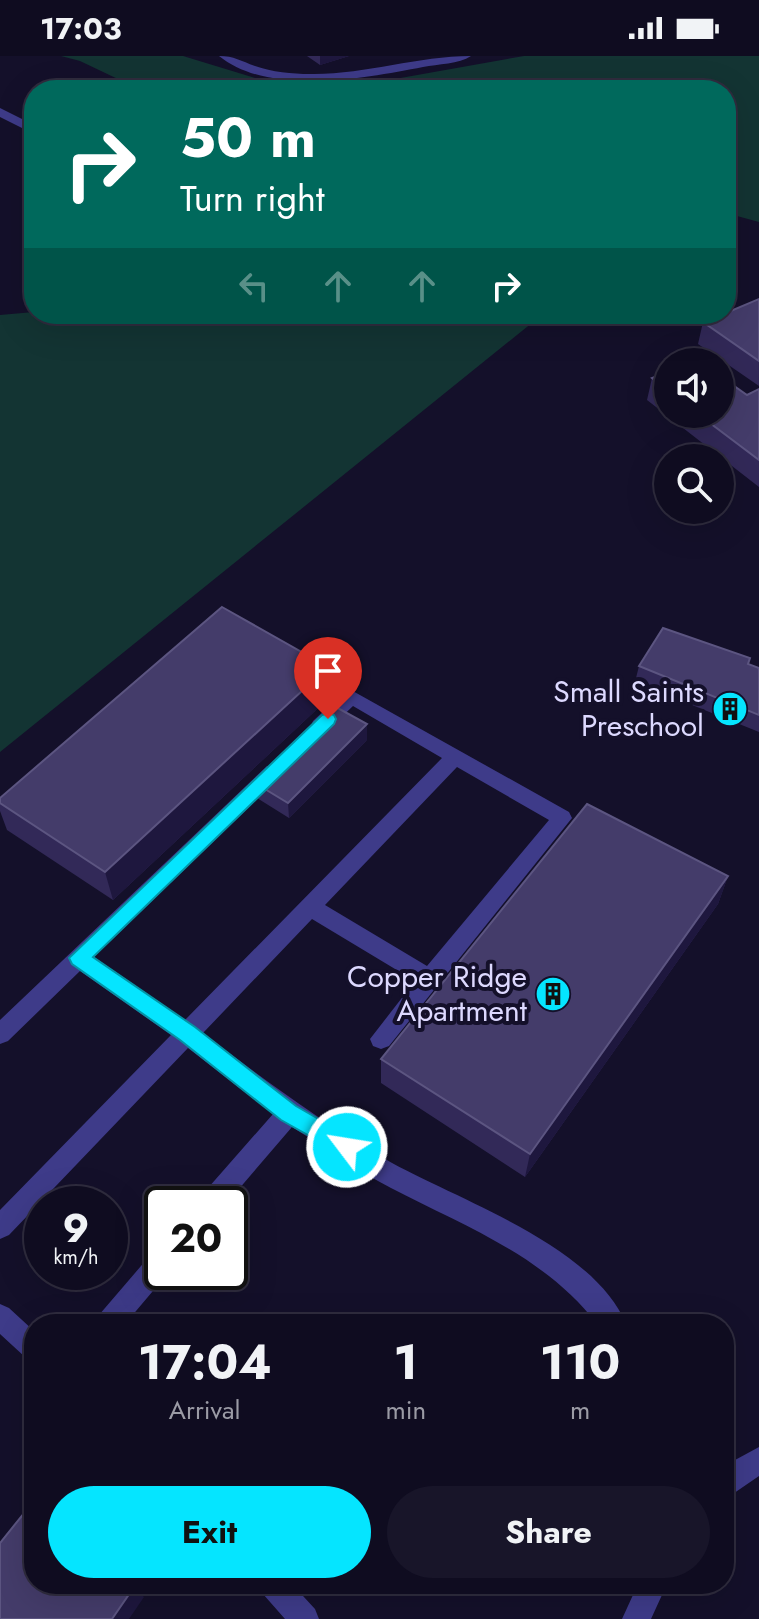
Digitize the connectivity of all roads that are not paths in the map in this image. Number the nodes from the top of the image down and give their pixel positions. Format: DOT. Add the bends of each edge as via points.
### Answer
graph roads {
  1 [pos="225,56"];
  2 [pos="465,56"];
  3 [pos="0,112"];
  4 [pos="24,125"];
  5 [pos="455,757"];
  6 [pos="310,907"];
  7 [pos="79,958"];
  8 [pos="430,979"];
  9 [pos="0,1034"];
  10 [pos="187,1034"];
  11 [pos="381,1039"];
  12 [pos="289,1113"];
  13 [pos="226,1186"];
  14 [pos="0,1227"];
  15 [pos="144,1282"];
  16 [pos="117,1314"];
  17 [pos="605,1314"];
  18 [pos="0,1317"];
  19 [pos="24,1339"];
  20 [pos="282,1594"];
  21 [pos="648,1594"];
  22 [pos="305,1619"];
  23 [pos="636,1619"];
  1 -- 2 [label="street" via="244,68 305,78"];
  3 -- 4 [label="street"];
  5 -- 6 [label="street"];
  5 -- 7 [label="street" via="351,697"];
  5 -- 8 [label="street" via="562,818"];
  6 -- 8 [label="street"];
  6 -- 10 [label="street"];
  7 -- 9 [label="street"];
  7 -- 10 [label="street"];
  8 -- 11 [label="street"];
  10 -- 12 [label="street"];
  10 -- 14 [label="street"];
  12 -- 13 [label="street"];
  12 -- 17 [label="street" via="396,1178 500,1228 587,1291"];
  15 -- 16 [label="street"];
  18 -- 19 [label="street"];
  20 -- 22 [label="street"];
  21 -- 23 [label="street"];
}
